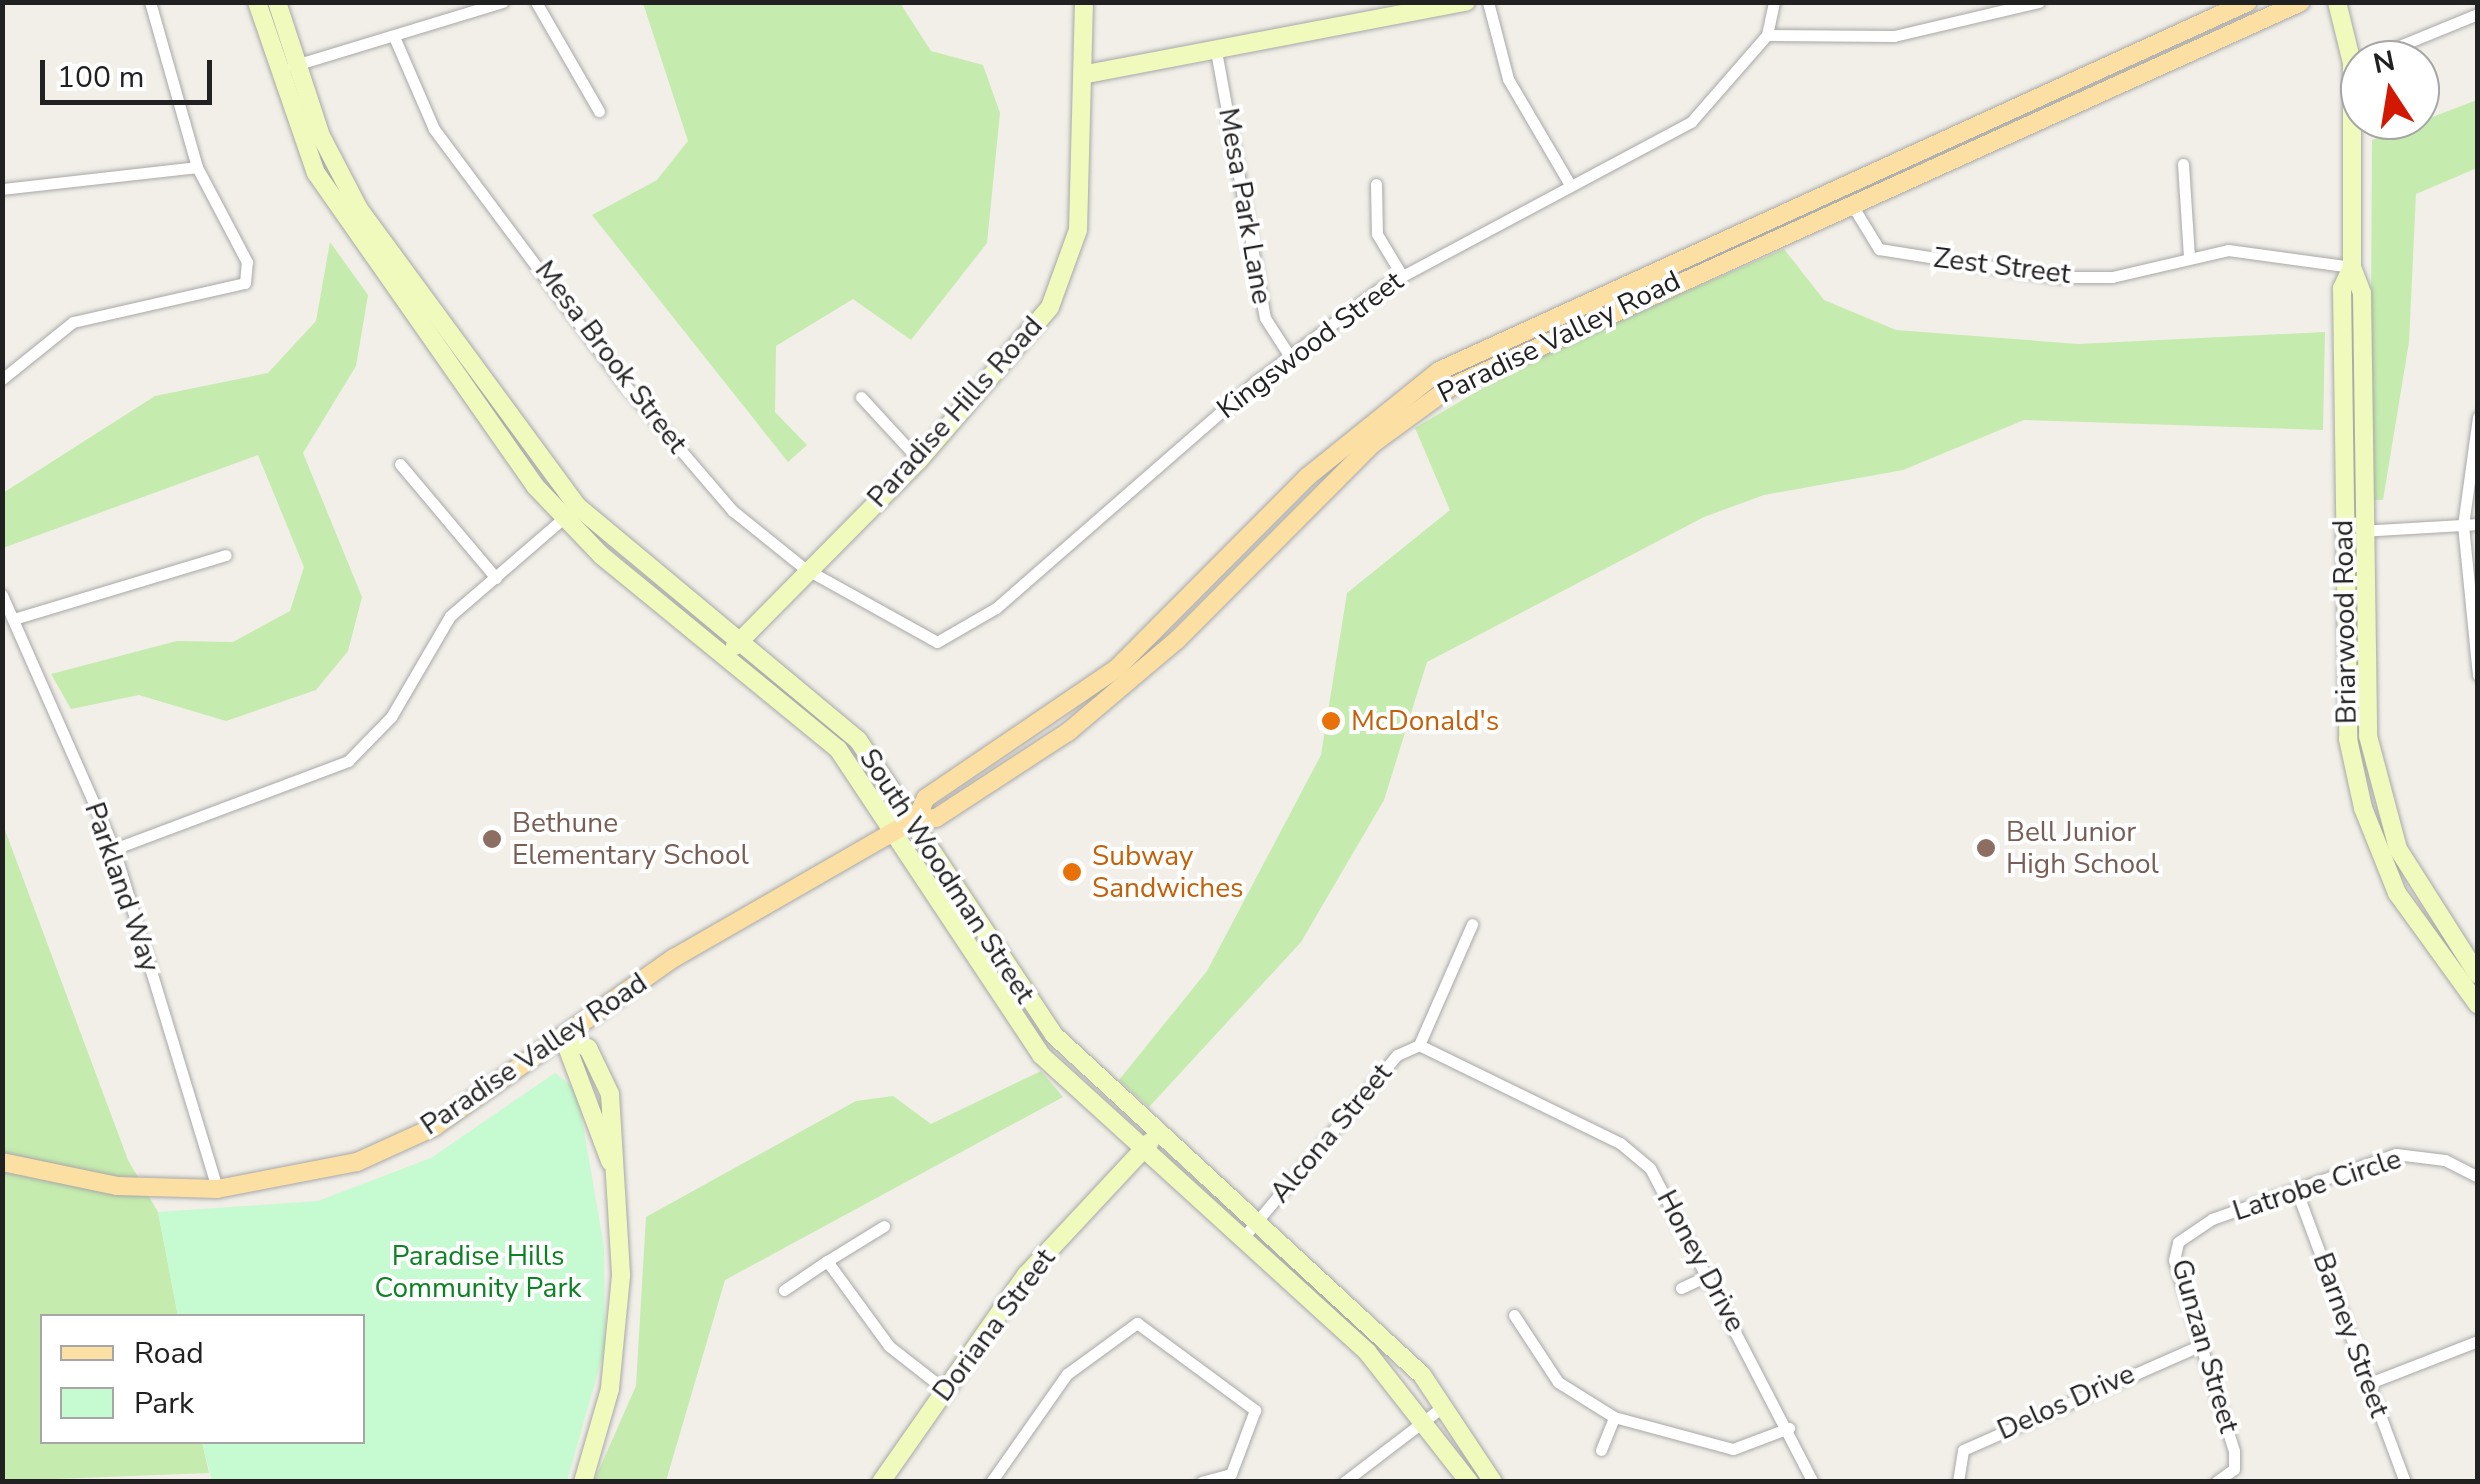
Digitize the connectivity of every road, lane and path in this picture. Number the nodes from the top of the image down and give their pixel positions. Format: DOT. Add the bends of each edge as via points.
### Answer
graph roads {
  1 [pos="150,2"];
  2 [pos="257,2"];
  3 [pos="277,2"];
  4 [pos="502,2"];
  5 [pos="536,2"];
  6 [pos="1084,2"];
  7 [pos="1466,2"];
  8 [pos="1488,2"];
  9 [pos="1774,2"];
  10 [pos="2039,2"];
  11 [pos="2248,2"];
  12 [pos="2302,2"];
  13 [pos="2337,2"];
  14 [pos="2478,14"];
  15 [pos="1767,35"];
  16 [pos="395,39"];
  17 [pos="2351,40"];
  18 [pos="2412,40"];
  19 [pos="1216,51"];
  20 [pos="287,67"];
  21 [pos="1087,74"];
  22 [pos="598,110"];
  23 [pos="2356,140"];
  24 [pos="2183,164"];
  25 [pos="196,167"];
  26 [pos="1569,183"];
  27 [pos="1376,184"];
  28 [pos="2,189"];
  29 [pos="1852,204"];
  30 [pos="2189,256"];
  31 [pos="2352,267"];
  32 [pos="1401,274"];
  33 [pos="1290,355"];
  34 [pos="2,380"];
  35 [pos="861,397"];
  36 [pos="2478,416"];
  37 [pos="920,460"];
  38 [pos="400,464"];
  39 [pos="570,512"];
  40 [pos="2464,524"];
  41 [pos="2478,524"];
  42 [pos="2352,532"];
  43 [pos="226,555"];
  44 [pos="804,568"];
  45 [pos="496,578"];
  46 [pos="2,595"];
  47 [pos="14,619"];
  48 [pos="742,639"];
  49 [pos="943,641"];
  50 [pos="728,654"];
  51 [pos="2478,675"];
  52 [pos="2363,808"];
  53 [pos="916,819"];
  54 [pos="896,831"];
  55 [pos="114,849"];
  56 [pos="2400,850"];
  57 [pos="1472,924"];
  58 [pos="2478,975"];
  59 [pos="2478,1004"];
  60 [pos="563,1036"];
  61 [pos="1420,1045"];
  62 [pos="1158,1133"];
  63 [pos="1144,1148"];
  64 [pos="2,1162"];
  65 [pos="2478,1177"];
  66 [pos="217,1189"];
  67 [pos="2296,1189"];
  68 [pos="2212,1220"];
  69 [pos="1257,1221"];
  70 [pos="884,1226"];
  71 [pos="1242,1239"];
  72 [pos="827,1262"];
  73 [pos="1709,1275"];
  74 [pos="1682,1288"];
  75 [pos="784,1290"];
  76 [pos="1514,1315"];
  77 [pos="2478,1341"];
  78 [pos="2198,1346"];
  79 [pos="2370,1383"];
  80 [pos="944,1389"];
  81 [pos="1445,1405"];
  82 [pos="1614,1418"];
  83 [pos="1427,1419"];
  84 [pos="1789,1428"];
  85 [pos="1602,1450"];
  86 [pos="1234,1478"];
  87 [pos="1957,1480"];
  88 [pos="582,1482"];
  89 [pos="881,1482"];
  90 [pos="991,1482"];
  91 [pos="1201,1482"];
  92 [pos="1344,1482"];
  93 [pos="1469,1482"];
  94 [pos="1493,1482"];
  95 [pos="1813,1482"];
  96 [pos="2216,1482"];
  97 [pos="2406,1482"];
  1 -- 25 [label="street"];
  2 -- 20 [label="main road, South Woodman Street"];
  3 -- 20 [label="main road, South Woodman Street"];
  4 -- 16 [label="street"];
  5 -- 22 [label="street"];
  6 -- 21 [label="main road, Paradise Hills Road"];
  7 -- 19 [label="main road"];
  8 -- 26 [label="street" via="1508,78"];
  9 -- 15 [label="street, Kingswood Street"];
  10 -- 15 [label="street" via="1922,32"];
  11 -- 53 [label="main road, Paradise Valley Road" via="1439,371 1307,478 1116,669 926,798"];
  12 -- 29 [label="main road, Paradise Valley Road"];
  13 -- 17 [label="main road, Briarwood Road"];
  14 -- 18 [label="street"];
  15 -- 26 [label="street, Kingswood Street" via="1691,122"];
  16 -- 20 [label="street"];
  16 -- 44 [label="street, Mesa Brook Street" via="434,129 624,384 732,511"];
  19 -- 21 [label="main road"];
  19 -- 33 [label="street, Mesa Park Lane" via="1265,318"];
  20 -- 39 [label="main road, South Woodman Street" via="359,209"];
  21 -- 37 [label="main road, Paradise Hills Road" via="1073,259 1036,328"];
  23 -- 31 [label="main road, Briarwood Road"];
  24 -- 30 [label="street"];
  25 -- 28 [label="street"];
  25 -- 34 [label="street" via="246,262 245,283 73,322"];
  26 -- 32 [label="street, Kingswood Street"];
  27 -- 32 [label="street" via="1378,234"];
  29 -- 30 [label="street, Zest Street" via="1879,249 2055,277 2112,277"];
  29 -- 53 [label="main road, Paradise Valley Road" via="1449,388 1320,491 1128,684 936,818"];
  30 -- 31 [label="street, Zest Street" via="2228,250"];
  31 -- 42 [label="main road, Briarwood Road" via="2342,288"];
  32 -- 33 [label="street, Kingswood Street"];
  33 -- 49 [label="street, Kingswood Street" via="996,608"];
  35 -- 37 [label="street"];
  36 -- 40 [label="street"];
  37 -- 44 [label="main road, Paradise Hills Road"];
  38 -- 45 [label="street"];
  39 -- 45 [label="street"];
  39 -- 48 [label="main road, South Woodman Street"];
  39 -- 50 [label="main road, South Woodman Street"];
  40 -- 41 [label="street"];
  40 -- 42 [label="street"];
  40 -- 51 [label="street"];
  42 -- 52 [label="main road, Briarwood Road" via="2342,688"];
  42 -- 56 [label="main road, Briarwood Road" via="2364,703"];
  43 -- 47 [label="street"];
  44 -- 48 [label="main road, Paradise Hills Road"];
  44 -- 49 [label="street, Mesa Brook Street" via="916,636"];
  45 -- 55 [label="street" via="450,616 391,717 348,761"];
  46 -- 47 [label="street, Parkland Way"];
  47 -- 55 [label="street, Parkland Way"];
  48 -- 50 [label="main road, Paradise Hills Road"];
  48 -- 53 [label="main road, South Woodman Street" via="858,740"];
  50 -- 54 [label="main road, South Woodman Street" via="838,749"];
  52 -- 56 [label="main road"];
  52 -- 59 [label="main road, Briarwood Road" via="2398,893"];
  53 -- 54 [label="main road, Paradise Valley Road"];
  53 -- 62 [label="main road, South Woodman Street" via="1022,996"];
  54 -- 60 [label="main road, Paradise Valley Road" via="674,958"];
  54 -- 63 [label="main road, South Woodman Street" via="1008,1014"];
  55 -- 66 [label="street, Parkland Way"];
  56 -- 58 [label="main road, Briarwood Road"];
  57 -- 61 [label="street, Alcona Street"];
  60 -- 66 [label="main road, Paradise Valley Road" via="470,1104 385,1150 314,1173"];
  60 -- 88 [label="main road" via="610,1161 619,1327"];
  61 -- 69 [label="street, Alcona Street" via="1397,1054"];
  61 -- 73 [label="street, Honey Drive" via="1620,1143 1677,1206"];
  62 -- 63 [label="main road, Doriana Street"];
  62 -- 69 [label="main road, South Woodman Street"];
  63 -- 71 [label="main road, South Woodman Street"];
  63 -- 80 [label="main road, Doriana Street" via="1026,1275"];
  64 -- 66 [label="main road, Paradise Valley Road" via="105,1184"];
  65 -- 67 [label="street, Latrobe Circle" via="2445,1160 2396,1154"];
  67 -- 68 [label="street, Latrobe Circle"];
  67 -- 79 [label="street, Barney Street"];
  68 -- 78 [label="street, Gunzan Street" via="2178,1242 2174,1260"];
  69 -- 71 [label="street, Alcona Street"];
  69 -- 81 [label="main road, South Woodman Street"];
  70 -- 72 [label="street"];
  71 -- 83 [label="main road, South Woodman Street"];
  72 -- 75 [label="street"];
  72 -- 80 [label="street" via="889,1346"];
  73 -- 74 [label="street"];
  73 -- 84 [label="street, Honey Drive"];
  76 -- 82 [label="street" via="1558,1382"];
  77 -- 79 [label="street"];
  78 -- 87 [label="street, Delos Drive" via="1963,1450"];
  78 -- 96 [label="street, Gunzan Street" via="2234,1450 2234,1468"];
  79 -- 97 [label="street, Barney Street"];
  80 -- 89 [label="main road, Doriana Street"];
  81 -- 83 [label="street"];
  81 -- 94 [label="main road, South Woodman Street"];
  82 -- 84 [label="street" via="1733,1448"];
  82 -- 85 [label="street"];
  83 -- 92 [label="street"];
  83 -- 93 [label="main road, South Woodman Street"];
  84 -- 95 [label="street, Honey Drive"];
  86 -- 90 [label="street" via="1255,1410 1137,1323 1067,1374"];
  86 -- 91 [label="street"];
}
